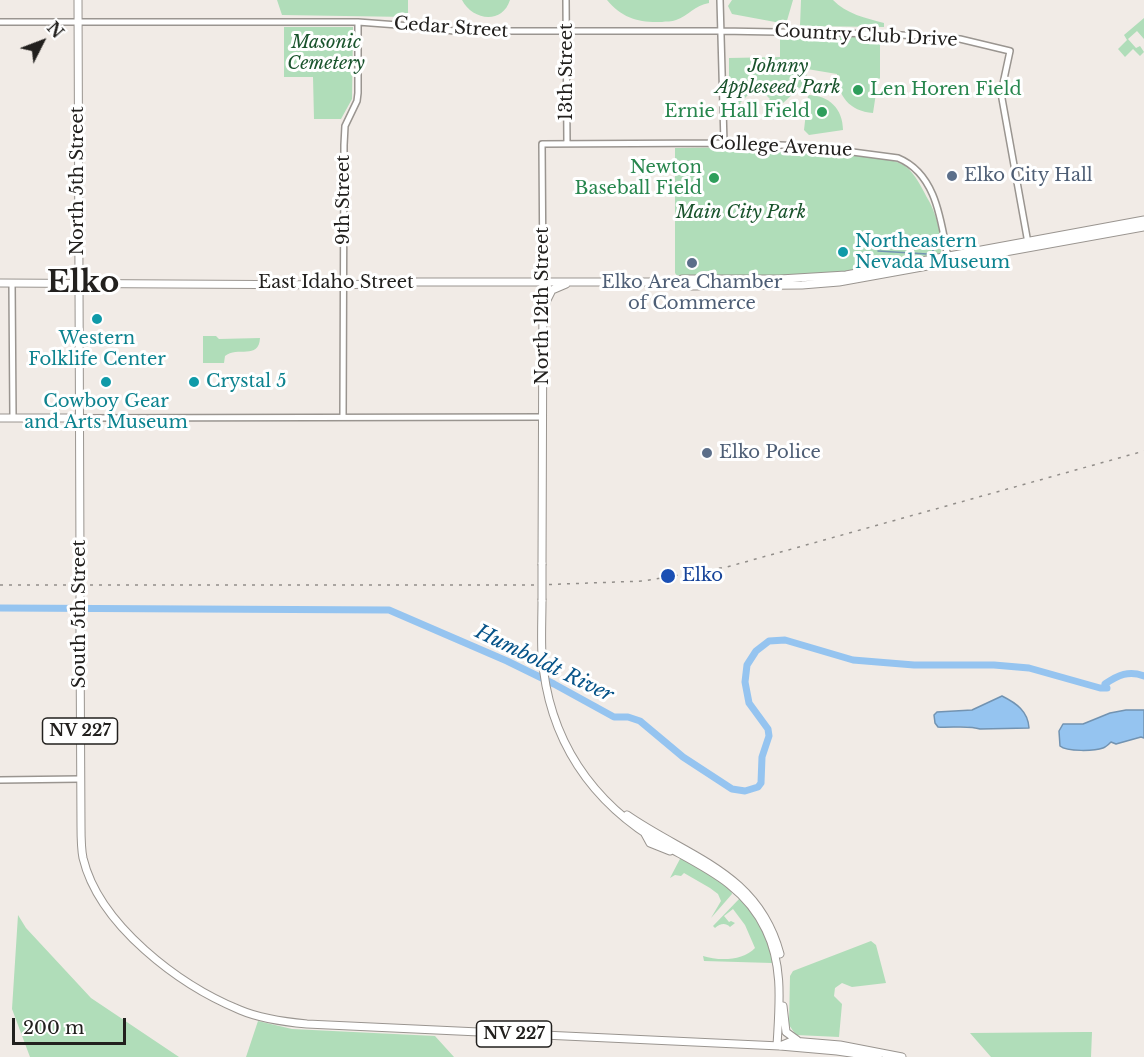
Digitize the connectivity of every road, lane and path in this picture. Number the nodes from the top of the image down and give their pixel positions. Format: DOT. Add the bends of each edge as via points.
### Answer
graph roads {
  1 [pos="78,0"];
  2 [pos="566,0"];
  3 [pos="720,0"];
  4 [pos="0,22"];
  5 [pos="78,22"];
  6 [pos="358,22"];
  7 [pos="567,31"];
  8 [pos="721,31"];
  9 [pos="724,143"];
  10 [pos="542,144"];
  11 [pos="567,144"];
  12 [pos="1144,220"];
  13 [pos="1144,226"];
  14 [pos="1028,245"];
  15 [pos="993,248"];
  16 [pos="948,259"];
  17 [pos="970,259"];
  18 [pos="543,282"];
  19 [pos="572,282"];
  20 [pos="0,283"];
  21 [pos="12,283"];
  22 [pos="79,284"];
  23 [pos="344,285"];
  24 [pos="542,312"];
  25 [pos="343,417"];
  26 [pos="543,417"];
  27 [pos="0,418"];
  28 [pos="13,418"];
  29 [pos="79,418"];
  30 [pos="79,469"];
  31 [pos="555,718"];
  32 [pos="80,779"];
  33 [pos="0,780"];
  34 [pos="783,1003"];
  35 [pos="820,1044"];
  36 [pos="778,1046"];
  37 [pos="878,1057"];
  38 [pos="902,1057"];
  1 -- 5 [label="main road, North 5th Street"];
  2 -- 7 [label="street, 13th Street"];
  3 -- 8 [label="street"];
  4 -- 5 [label="street, Cedar Street"];
  5 -- 6 [label="street, Cedar Street"];
  5 -- 22 [label="main road, North 5th Street"];
  6 -- 7 [label="street, Cedar Street" via="454,31"];
  6 -- 23 [label="street, 9th Street" via="357,101 345,126"];
  7 -- 8 [label="street, Cedar Street"];
  7 -- 11 [label="street, 13th Street"];
  8 -- 9 [label="street"];
  8 -- 14 [label="street, Country Club Drive" via="918,36 960,39 1010,51 1001,93"];
  9 -- 11 [label="street, College Avenue"];
  9 -- 16 [label="street, College Avenue" via="807,146 906,161 921,176 938,205"];
  10 -- 11 [label="street, College Avenue"];
  10 -- 18 [label="street, North 12th Street"];
  12 -- 14 [label="main road, East Idaho Street"];
  13 -- 14 [label="main road, East Idaho Street"];
  14 -- 15 [label="main road, East Idaho Street"];
  14 -- 17 [label="main road, East Idaho Street"];
  15 -- 16 [label="main road, East Idaho Street"];
  15 -- 17 [label="main road"];
  16 -- 17 [label="main road, East Idaho Street"];
  16 -- 19 [label="main road, East Idaho Street" via="866,278 813,285"];
  18 -- 19 [label="main road, East Idaho Street"];
  18 -- 23 [label="main road, East Idaho Street"];
  18 -- 24 [label="main road, North 12th Street"];
  19 -- 24 [label="main road" via="552,290"];
  20 -- 21 [label="main road, East Idaho Street"];
  21 -- 22 [label="main road, East Idaho Street"];
  21 -- 28 [label="street"];
  22 -- 23 [label="main road, East Idaho Street"];
  22 -- 29 [label="main road, North 5th Street / NV 227"];
  23 -- 25 [label="street, 9th Street"];
  24 -- 26 [label="main road, North 12th Street"];
  25 -- 26 [label="street"];
  25 -- 29 [label="street"];
  26 -- 31 [label="main road, North 12th Street, bridge" via="542,654"];
  27 -- 28 [label="main road"];
  28 -- 29 [label="main road"];
  29 -- 30 [label="main road, North 5th Street / NV 227"];
  30 -- 32 [label="main road, South 5th Street / NV 227, bridge"];
  31 -- 34 [label="main road" via="581,766 615,804 645,827 728,876 756,904 777,944"];
  31 -- 36 [label="main road" via="574,761 620,814 716,873 751,906 766,929 779,975"];
  32 -- 33 [label="street"];
  32 -- 36 [label="main road, South 5th Street / NV 227" via="83,859 99,898 120,927 181,977 241,1010 282,1021 346,1027"];
  34 -- 35 [label="main road" via="788,1035"];
  34 -- 36 [label="main road"];
  35 -- 36 [label="main road, NV 227" via="792,1041"];
  35 -- 38 [label="main road, NV 227" via="859,1047"];
  36 -- 37 [label="main road, NV 227"];
}
